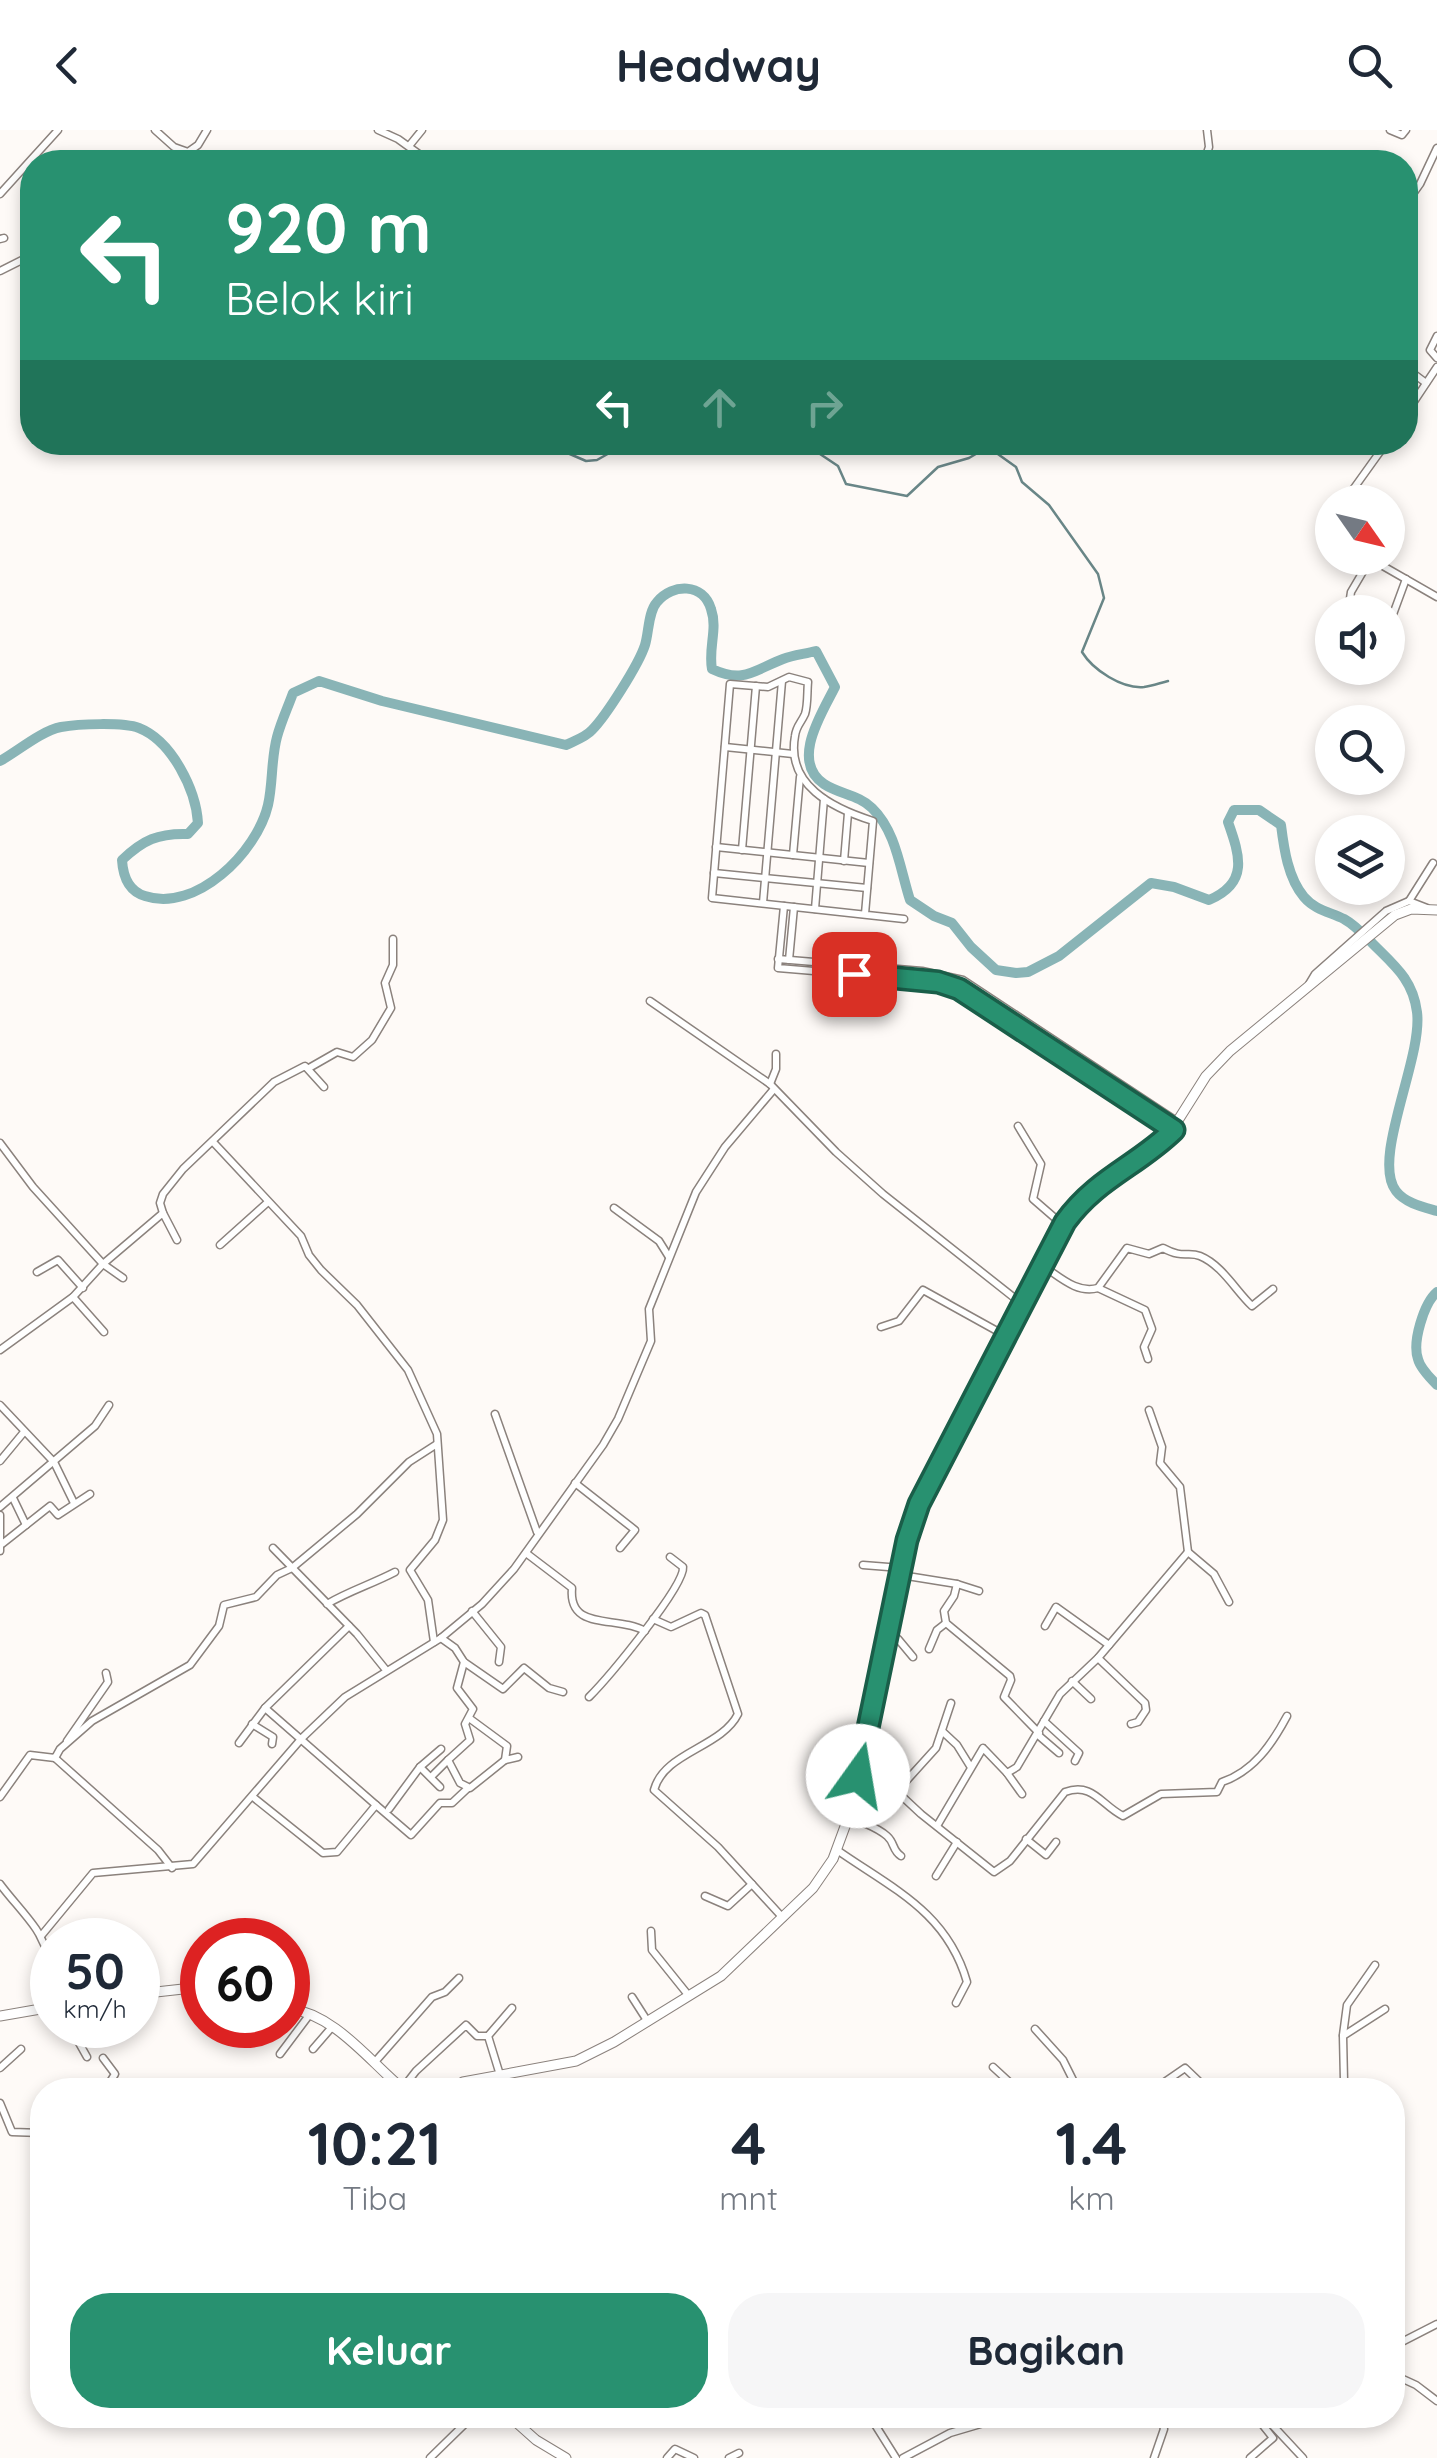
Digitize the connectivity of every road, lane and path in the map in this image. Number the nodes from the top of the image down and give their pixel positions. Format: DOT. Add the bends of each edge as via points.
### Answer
graph roads {
  1 [pos="58,130"];
  2 [pos="156,130"];
  3 [pos="378,130"];
  4 [pos="422,130"];
  5 [pos="1390,130"];
  6 [pos="1406,130"];
  7 [pos="409,146"];
  8 [pos="1437,148"];
  9 [pos="40,150"];
  10 [pos="182,150"];
  11 [pos="414,150"];
  12 [pos="20,172"];
  13 [pos="1418,187"];
  14 [pos="0,194"];
  15 [pos="1437,336"];
  16 [pos="1437,358"];
  17 [pos="1436,370"];
  18 [pos="1418,377"];
  19 [pos="1426,383"];
  20 [pos="1418,395"];
  21 [pos="1377,455"];
  22 [pos="1356,485"];
  23 [pos="1399,575"];
  24 [pos="1406,579"];
  25 [pos="1400,595"];
  26 [pos="1437,597"];
  27 [pos="782,680"];
  28 [pos="756,686"];
  29 [pos="724,747"];
  30 [pos="750,750"];
  31 [pos="776,752"];
  32 [pos="793,754"];
  33 [pos="800,777"];
  34 [pos="824,799"];
  35 [pos="848,813"];
  36 [pos="716,847"];
  37 [pos="742,850"];
  38 [pos="768,852"];
  39 [pos="794,855"];
  40 [pos="819,858"];
  41 [pos="844,861"];
  42 [pos="869,863"];
  43 [pos="1433,863"];
  44 [pos="714,873"];
  45 [pos="766,878"];
  46 [pos="817,883"];
  47 [pos="868,888"];
  48 [pos="1408,901"];
  49 [pos="764,904"];
  50 [pos="784,906"];
  51 [pos="794,907"];
  52 [pos="815,909"];
  53 [pos="1432,909"];
  54 [pos="865,914"];
  55 [pos="1387,916"];
  56 [pos="904,918"];
  57 [pos="393,939"];
  58 [pos="788,964"];
  59 [pos="650,1001"];
  60 [pos="776,1054"];
  61 [pos="309,1068"];
  62 [pos="324,1086"];
  63 [pos="772,1087"];
  64 [pos="1018,1126"];
  65 [pos="1176,1126"];
  66 [pos="0,1142"];
  67 [pos="214,1143"];
  68 [pos="268,1202"];
  69 [pos="614,1208"];
  70 [pos="163,1213"];
  71 [pos="1064,1226"];
  72 [pos="177,1240"];
  73 [pos="220,1245"];
  74 [pos="670,1258"];
  75 [pos="104,1264"];
  76 [pos="1043,1266"];
  77 [pos="37,1272"];
  78 [pos="123,1278"];
  79 [pos="84,1288"];
  80 [pos="1098,1288"];
  81 [pos="1274,1289"];
  82 [pos="73,1298"];
  83 [pos="1022,1304"];
  84 [pos="881,1327"];
  85 [pos="104,1332"];
  86 [pos="1006,1336"];
  87 [pos="0,1350"];
  88 [pos="1148,1359"];
  89 [pos="0,1405"];
  90 [pos="109,1406"];
  91 [pos="1149,1410"];
  92 [pos="495,1414"];
  93 [pos="24,1432"];
  94 [pos="437,1444"];
  95 [pos="0,1461"];
  96 [pos="53,1461"];
  97 [pos="575,1483"];
  98 [pos="90,1494"];
  99 [pos="13,1498"];
  100 [pos="74,1503"];
  101 [pos="0,1507"];
  102 [pos="0,1515"];
  103 [pos="26,1525"];
  104 [pos="537,1534"];
  105 [pos="1,1547"];
  106 [pos="273,1548"];
  107 [pos="620,1548"];
  108 [pos="1188,1552"];
  109 [pos="526,1553"];
  110 [pos="670,1557"];
  111 [pos="864,1565"];
  112 [pos="292,1568"];
  113 [pos="902,1571"];
  114 [pos="395,1572"];
  115 [pos="956,1584"];
  116 [pos="979,1591"];
  117 [pos="1229,1602"];
  118 [pos="327,1604"];
  119 [pos="472,1611"];
  120 [pos="653,1618"];
  121 [pos="946,1623"];
  122 [pos="349,1626"];
  123 [pos="1045,1626"];
  124 [pos="645,1630"];
  125 [pos="888,1635"];
  126 [pos="438,1640"];
  127 [pos="1109,1644"];
  128 [pos="929,1649"];
  129 [pos="913,1656"];
  130 [pos="1098,1658"];
  131 [pos="464,1662"];
  132 [pos="498,1662"];
  133 [pos="386,1670"];
  134 [pos="106,1674"];
  135 [pos="1072,1681"];
  136 [pos="562,1692"];
  137 [pos="590,1697"];
  138 [pos="1091,1699"];
  139 [pos="951,1703"];
  140 [pos="265,1708"];
  141 [pos="1287,1716"];
  142 [pos="469,1718"];
  143 [pos="1044,1722"];
  144 [pos="252,1724"];
  145 [pos="1132,1724"];
  146 [pos="942,1730"];
  147 [pos="1038,1734"];
  148 [pos="302,1738"];
  149 [pos="67,1742"];
  150 [pos="239,1744"];
  151 [pos="272,1744"];
  152 [pos="440,1749"];
  153 [pos="1059,1753"];
  154 [pos="55,1758"];
  155 [pos="518,1758"];
  156 [pos="448,1760"];
  157 [pos="506,1760"];
  158 [pos="862,1760"];
  159 [pos="1075,1761"];
  160 [pos="970,1766"];
  161 [pos="420,1768"];
  162 [pos="1007,1773"];
  163 [pos="430,1776"];
  164 [pos="440,1787"];
  165 [pos="468,1788"];
  166 [pos="898,1790"];
  167 [pos="1022,1794"];
  168 [pos="0,1797"];
  169 [pos="253,1797"];
  170 [pos="376,1805"];
  171 [pos="389,1809"];
  172 [pos="848,1815"];
  173 [pos="937,1826"];
  174 [pos="1026,1839"];
  175 [pos="956,1842"];
  176 [pos="1056,1842"];
  177 [pos="837,1850"];
  178 [pos="902,1856"];
  179 [pos="172,1868"];
  180 [pos="936,1876"];
  181 [pos="0,1884"];
  182 [pos="752,1884"];
  183 [pos="705,1896"];
  184 [pos="56,1918"];
  185 [pos="784,1918"];
  186 [pos="30,1922"];
  187 [pos="651,1931"];
  188 [pos="1375,1965"];
  189 [pos="459,1978"];
  190 [pos="632,1997"];
  191 [pos="689,1997"];
  192 [pos="956,2002"];
  193 [pos="512,2008"];
  194 [pos="1386,2009"];
  195 [pos="30,2011"];
  196 [pos="311,2013"];
  197 [pos="0,2016"];
  198 [pos="648,2022"];
  199 [pos="332,2026"];
  200 [pos="1035,2029"];
  201 [pos="488,2036"];
  202 [pos="1343,2036"];
  203 [pos="82,2048"];
  204 [pos="21,2049"];
  205 [pos="313,2049"];
  206 [pos="280,2054"];
  207 [pos="87,2057"];
  208 [pos="103,2058"];
  209 [pos="373,2064"];
  210 [pos="994,2067"];
  211 [pos="0,2068"];
  212 [pos="500,2074"];
  213 [pos="112,2078"];
  214 [pos="389,2078"];
  215 [pos="411,2078"];
  216 [pos="482,2078"];
  217 [pos="1005,2078"];
  218 [pos="1071,2078"];
  219 [pos="1170,2078"];
  220 [pos="1194,2078"];
  221 [pos="1344,2078"];
  222 [pos="0,2103"];
  223 [pos="30,2133"];
  224 [pos="1437,2324"];
  225 [pos="1405,2340"];
  226 [pos="1405,2380"];
  227 [pos="1437,2401"];
  228 [pos="462,2428"];
  229 [pos="523,2428"];
  230 [pos="878,2428"];
  231 [pos="967,2428"];
  232 [pos="1164,2428"];
  233 [pos="1265,2428"];
  234 [pos="1274,2428"];
  235 [pos="739,2453"];
  236 [pos="436,2456"];
  237 [pos="898,2457"];
  238 [pos="566,2458"];
  239 [pos="667,2458"];
  240 [pos="694,2458"];
  241 [pos="730,2458"];
  242 [pos="1154,2458"];
  243 [pos="1250,2458"];
  244 [pos="1303,2458"];
  1 -- 9 [label="street"];
  2 -- 10 [label="street"];
  3 -- 7 [label="street"];
  4 -- 7 [label="street"];
  5 -- 6 [label="street"];
  7 -- 11 [label="street"];
  8 -- 13 [label="street"];
  12 -- 14 [label="street"];
  15 -- 16 [label="street" via="1430,350"];
  17 -- 19 [label="street"];
  18 -- 19 [label="street"];
  19 -- 20 [label="street"];
  21 -- 22 [label="street"];
  23 -- 24 [label="street"];
  24 -- 25 [label="street"];
  24 -- 26 [label="street"];
  27 -- 28 [label="street"];
  27 -- 31 [label="street"];
  27 -- 32 [label="street" via="808,682"];
  28 -- 29 [label="street" via="730,684"];
  28 -- 30 [label="street"];
  29 -- 30 [label="street"];
  29 -- 36 [label="street"];
  30 -- 31 [label="street"];
  30 -- 37 [label="street"];
  31 -- 32 [label="street"];
  31 -- 38 [label="street"];
  32 -- 33 [label="street"];
  33 -- 34 [label="street"];
  33 -- 39 [label="street"];
  34 -- 35 [label="street"];
  34 -- 40 [label="street"];
  35 -- 41 [label="street"];
  35 -- 42 [label="street" via="872,821"];
  36 -- 37 [label="street"];
  36 -- 44 [label="street"];
  37 -- 38 [label="street"];
  38 -- 39 [label="street"];
  38 -- 45 [label="street"];
  39 -- 40 [label="street"];
  40 -- 41 [label="street"];
  40 -- 46 [label="street"];
  41 -- 42 [label="street"];
  42 -- 47 [label="street"];
  43 -- 48 [label="street"];
  44 -- 45 [label="street"];
  44 -- 49 [label="street" via="712,898"];
  45 -- 46 [label="street"];
  45 -- 49 [label="street"];
  46 -- 47 [label="street"];
  46 -- 52 [label="street"];
  47 -- 54 [label="street"];
  48 -- 53 [label="street"];
  48 -- 55 [label="street"];
  49 -- 50 [label="street"];
  50 -- 51 [label="street"];
  50 -- 58 [label="street" via="778,959"];
  51 -- 52 [label="street"];
  51 -- 58 [label="street"];
  52 -- 54 [label="street"];
  53 -- 55 [label="main road"];
  54 -- 56 [label="street"];
  55 -- 65 [label="main road" via="1212,1068"];
  57 -- 61 [label="street" via="385,990 392,1008 383,1024 353,1058 337,1052"];
  58 -- 65 [label="street" via="922,970 963,980"];
  59 -- 63 [label="street"];
  60 -- 63 [label="street"];
  61 -- 62 [label="street"];
  61 -- 67 [label="street" via="274,1082"];
  63 -- 74 [label="street" via="696,1192"];
  63 -- 83 [label="street" via="884,1194"];
  64 -- 71 [label="street" via="1040,1164 1032,1199"];
  65 -- 71 [label="main road" via="1082,1199"];
  66 -- 75 [label="street"];
  67 -- 68 [label="street"];
  67 -- 70 [label="street" via="166,1190"];
  68 -- 73 [label="street"];
  68 -- 94 [label="street" via="408,1370"];
  69 -- 74 [label="street" via="659,1241"];
  70 -- 72 [label="street"];
  70 -- 75 [label="street"];
  71 -- 76 [label="main road"];
  74 -- 97 [label="street" via="649,1309 646,1357 618,1419"];
  75 -- 78 [label="street"];
  75 -- 79 [label="street"];
  76 -- 80 [label="street" via="1078,1289"];
  76 -- 83 [label="main road"];
  77 -- 79 [label="street" via="58,1260"];
  79 -- 82 [label="street"];
  80 -- 81 [label="street" via="1131,1247 1199,1256 1252,1306"];
  80 -- 88 [label="street" via="1145,1310 1152,1329 1144,1347"];
  82 -- 85 [label="street"];
  82 -- 87 [label="street"];
  83 -- 86 [label="main road"];
  84 -- 86 [label="street" via="899,1321 924,1290"];
  86 -- 113 [label="main road" via="919,1504"];
  89 -- 93 [label="street"];
  90 -- 96 [label="street"];
  91 -- 108 [label="street" via="1162,1447 1160,1463 1180,1487"];
  92 -- 104 [label="street"];
  93 -- 95 [label="street"];
  93 -- 96 [label="street"];
  94 -- 112 [label="street"];
  94 -- 126 [label="street" via="443,1520 410,1570 427,1598"];
  96 -- 99 [label="street"];
  96 -- 100 [label="street"];
  97 -- 104 [label="street"];
  97 -- 107 [label="street" via="635,1530"];
  98 -- 100 [label="street"];
  99 -- 101 [label="street"];
  99 -- 103 [label="street"];
  100 -- 103 [label="street" via="58,1515 50,1506"];
  102 -- 105 [label="street"];
  103 -- 105 [label="street"];
  104 -- 109 [label="street"];
  106 -- 112 [label="street"];
  108 -- 117 [label="street" via="1208,1566"];
  108 -- 127 [label="street"];
  109 -- 119 [label="street"];
  109 -- 124 [label="street" via="572,1588 575,1610"];
  110 -- 120 [label="street" via="685,1572"];
  111 -- 113 [label="street"];
  112 -- 118 [label="street"];
  112 -- 149 [label="street" via="256,1597 223,1606 217,1629 186,1669"];
  113 -- 115 [label="street"];
  113 -- 125 [label="main road"];
  114 -- 118 [label="street"];
  115 -- 116 [label="street"];
  115 -- 121 [label="street"];
  118 -- 122 [label="street"];
  119 -- 126 [label="street"];
  119 -- 132 [label="street" via="501,1647"];
  120 -- 124 [label="street"];
  120 -- 182 [label="street" via="671,1627 704,1613 738,1710 731,1725 666,1771 654,1790"];
  121 -- 128 [label="street"];
  121 -- 147 [label="street" via="1010,1676 1004,1697"];
  122 -- 133 [label="street"];
  122 -- 140 [label="street"];
  123 -- 127 [label="street" via="1056,1607"];
  124 -- 137 [label="street"];
  125 -- 129 [label="street"];
  125 -- 158 [label="main road"];
  126 -- 131 [label="street"];
  126 -- 133 [label="street"];
  127 -- 130 [label="street"];
  130 -- 135 [label="street"];
  130 -- 145 [label="street" via="1145,1704"];
  131 -- 136 [label="street" via="503,1689 523,1668"];
  131 -- 142 [label="street" via="457,1688 472,1705"];
  133 -- 148 [label="street" via="344,1697"];
  134 -- 149 [label="street" via="108,1682"];
  135 -- 138 [label="street"];
  135 -- 143 [label="street"];
  139 -- 146 [label="street"];
  140 -- 144 [label="street"];
  140 -- 148 [label="street"];
  141 -- 174 [label="street" via="1262,1754 1218,1792 1160,1794 1124,1816 1093,1792 1075,1789 1065,1792"];
  142 -- 156 [label="street" via="469,1742"];
  142 -- 157 [label="street" via="508,1746"];
  143 -- 147 [label="street"];
  143 -- 159 [label="street" via="1079,1753"];
  144 -- 150 [label="street"];
  144 -- 151 [label="street" via="273,1736"];
  146 -- 160 [label="street"];
  146 -- 166 [label="street" via="934,1752"];
  147 -- 153 [label="street"];
  147 -- 162 [label="street"];
  148 -- 169 [label="street"];
  148 -- 170 [label="street"];
  149 -- 154 [label="street"];
  152 -- 161 [label="street"];
  154 -- 168 [label="street" via="30,1755"];
  154 -- 179 [label="street"];
  155 -- 157 [label="street"];
  156 -- 163 [label="street"];
  156 -- 165 [label="street"];
  157 -- 165 [label="street"];
  158 -- 166 [label="street"];
  158 -- 172 [label="main road"];
  160 -- 162 [label="street" via="983,1748"];
  160 -- 173 [label="street"];
  161 -- 163 [label="street"];
  161 -- 171 [label="street"];
  162 -- 167 [label="street"];
  163 -- 164 [label="street"];
  165 -- 170 [label="street" via="456,1801 440,1804 411,1835"];
  166 -- 173 [label="street"];
  169 -- 170 [label="street" via="330,1855"];
  169 -- 179 [label="street" via="193,1864"];
  172 -- 177 [label="main road"];
  172 -- 178 [label="street" via="888,1836"];
  173 -- 175 [label="street"];
  174 -- 175 [label="street" via="996,1872"];
  174 -- 176 [label="street" via="1046,1855"];
  175 -- 180 [label="street"];
  177 -- 185 [label="main road"];
  177 -- 192 [label="street" via="948,1936 967,1982"];
  179 -- 184 [label="street" via="94,1873"];
  181 -- 186 [label="street"];
  182 -- 183 [label="street" via="728,1906"];
  182 -- 185 [label="street"];
  185 -- 191 [label="main road"];
  187 -- 191 [label="street" via="652,1950"];
  188 -- 202 [label="street" via="1347,2004"];
  189 -- 209 [label="street" via="432,1996"];
  190 -- 198 [label="street"];
  191 -- 198 [label="main road"];
  193 -- 201 [label="street"];
  194 -- 202 [label="street"];
  195 -- 197 [label="main road"];
  196 -- 199 [label="main road"];
  196 -- 206 [label="street"];
  198 -- 212 [label="main road" via="576,2060"];
  199 -- 205 [label="street"];
  199 -- 209 [label="main road"];
  200 -- 218 [label="street"];
  201 -- 212 [label="street"];
  201 -- 215 [label="street" via="466,2025"];
  202 -- 221 [label="street"];
  203 -- 207 [label="street"];
  204 -- 211 [label="street"];
  208 -- 213 [label="street" via="115,2072"];
  209 -- 214 [label="main road"];
  210 -- 217 [label="street"];
  212 -- 216 [label="main road"];
  219 -- 220 [label="street" via="1184,2068"];
  222 -- 223 [label="street" via="13,2132"];
  224 -- 225 [label="street"];
  226 -- 227 [label="street"];
  228 -- 236 [label="street"];
  229 -- 238 [label="main road"];
  230 -- 237 [label="street"];
  231 -- 237 [label="street"];
  232 -- 242 [label="street"];
  233 -- 243 [label="street" via="1273,2438"];
  234 -- 244 [label="street"];
  235 -- 241 [label="street"];
  239 -- 240 [label="street" via="675,2449"];
}
